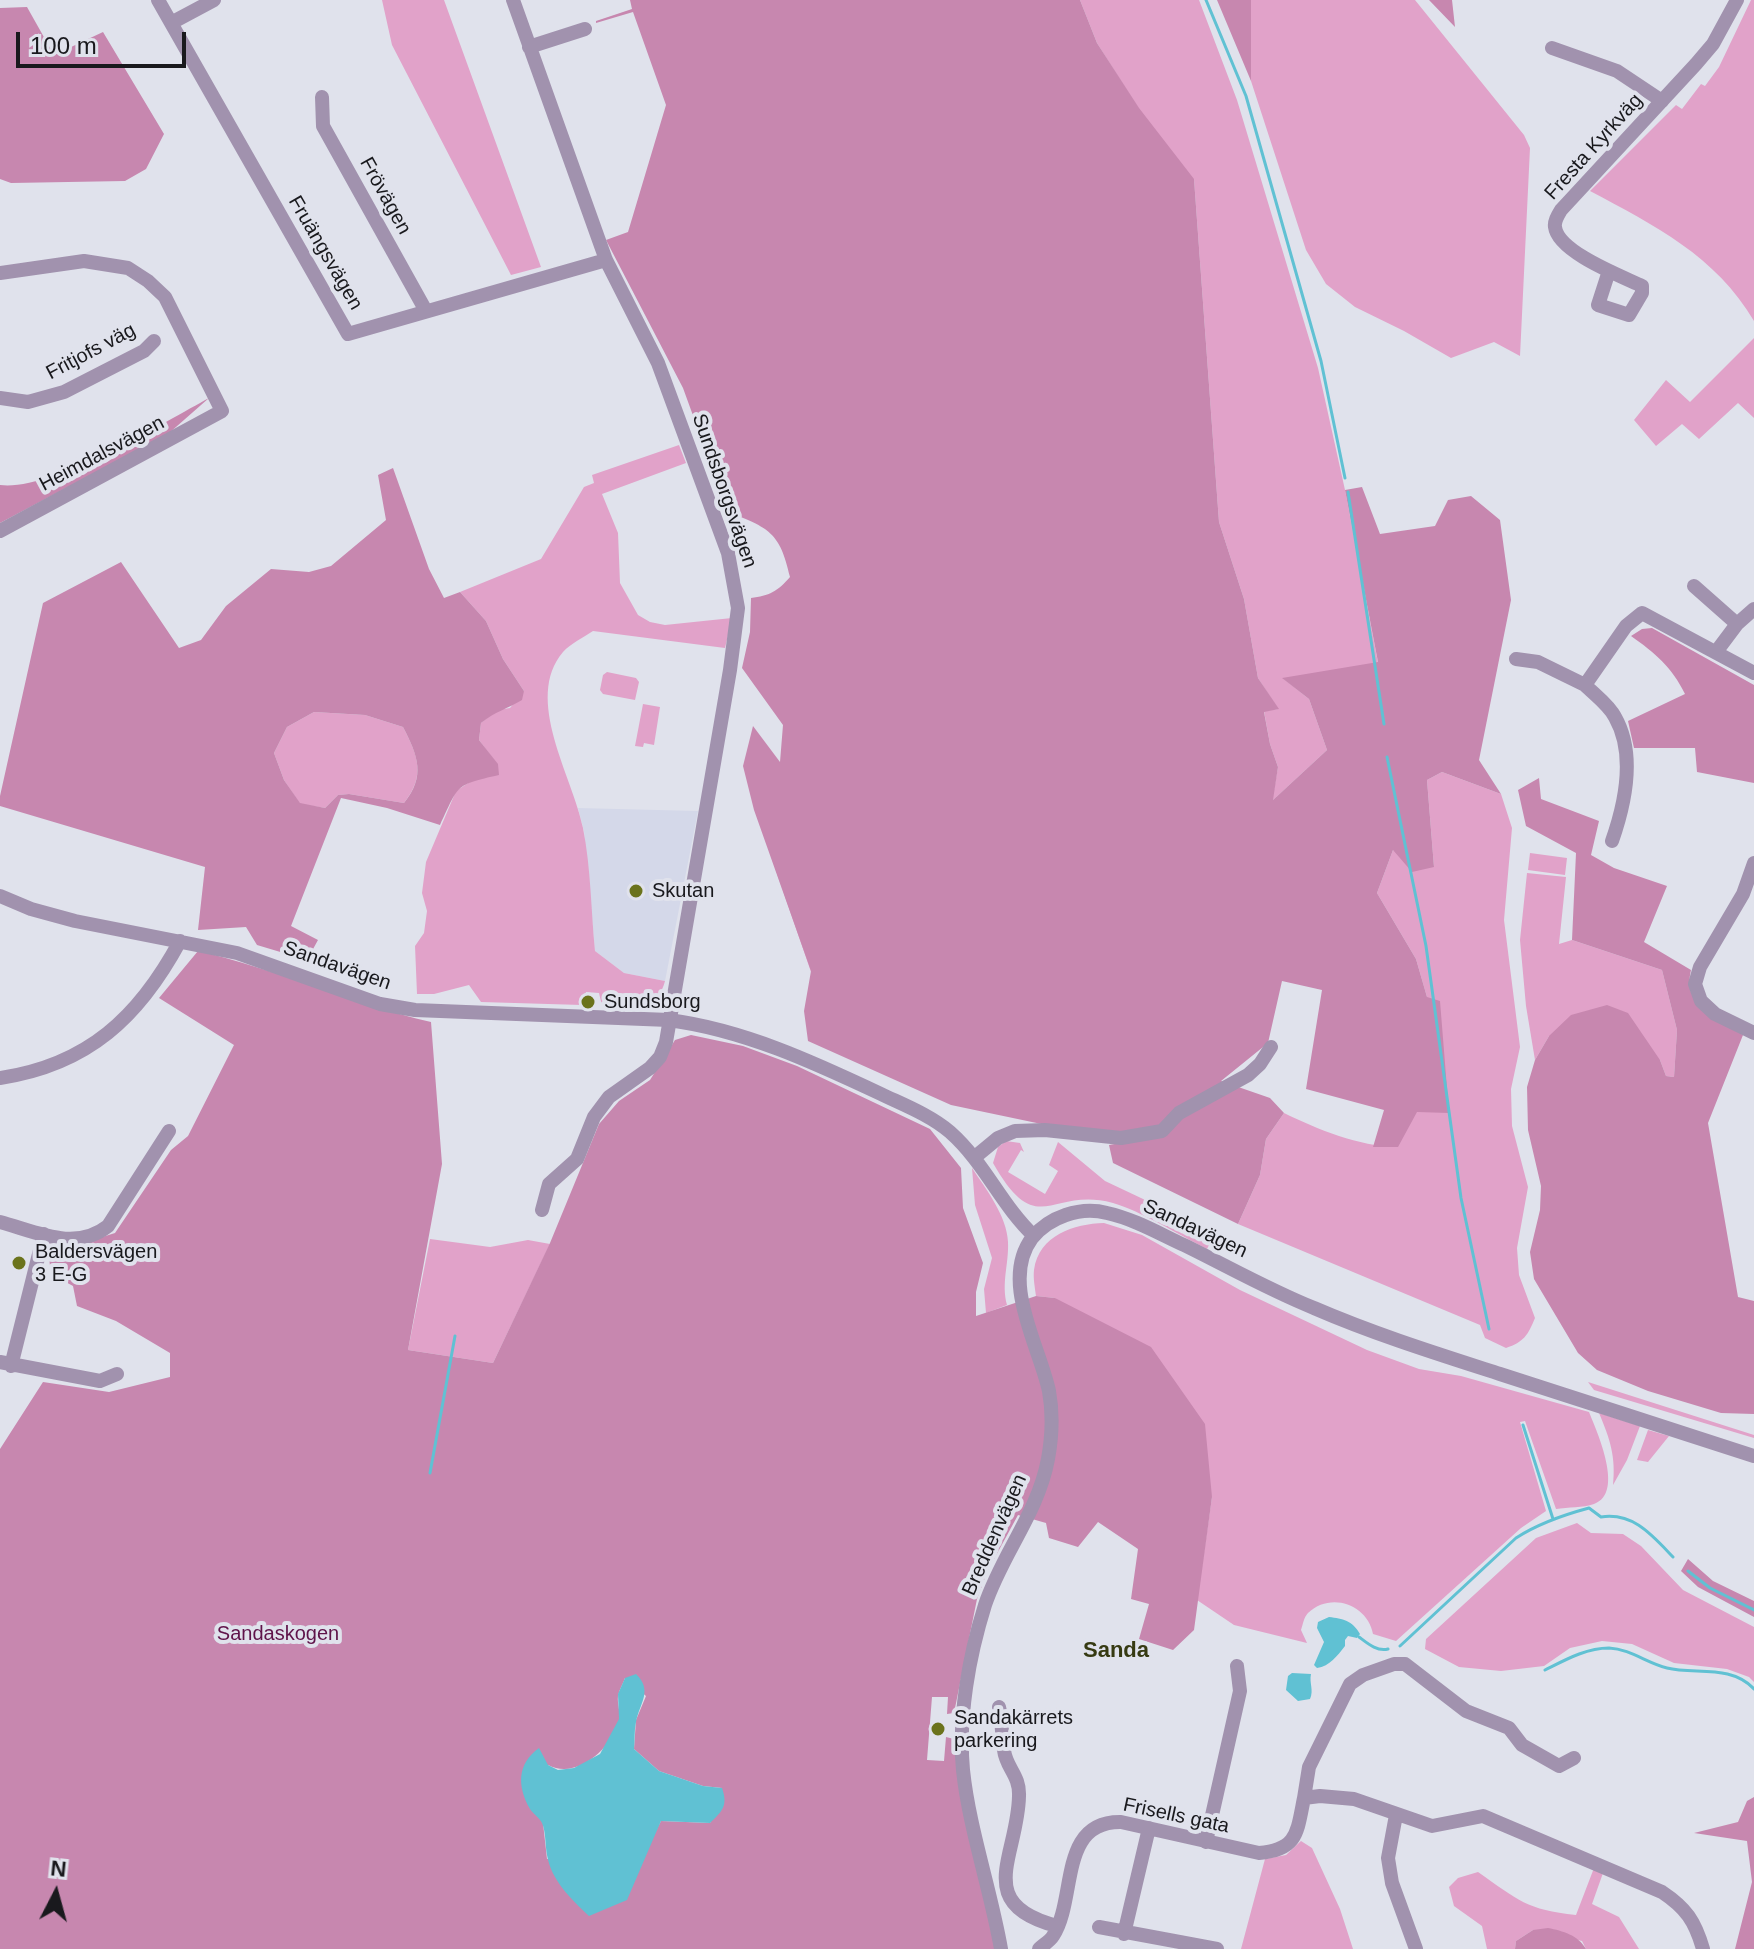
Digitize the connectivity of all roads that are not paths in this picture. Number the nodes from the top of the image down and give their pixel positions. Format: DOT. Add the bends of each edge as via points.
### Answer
graph roads {
  1 [pos="158,0"];
  2 [pos="214,0"];
  3 [pos="513,0"];
  4 [pos="1737,0"];
  5 [pos="171,23"];
  6 [pos="585,29"];
  7 [pos="529,47"];
  8 [pos="1552,48"];
  9 [pos="322,97"];
  10 [pos="1662,101"];
  11 [pos="606,260"];
  12 [pos="1609,271"];
  13 [pos="0,273"];
  14 [pos="426,311"];
  15 [pos="154,341"];
  16 [pos="0,398"];
  17 [pos="0,531"];
  18 [pos="1694,586"];
  19 [pos="1754,609"];
  20 [pos="1737,624"];
  21 [pos="1716,652"];
  22 [pos="1516,659"];
  23 [pos="1754,673"];
  24 [pos="1585,685"];
  25 [pos="1612,841"];
  26 [pos="1754,863"];
  27 [pos="0,896"];
  28 [pos="180,941"];
  29 [pos="669,1020"];
  30 [pos="1754,1033"];
  31 [pos="1271,1047"];
  32 [pos="0,1078"];
  33 [pos="169,1131"];
  34 [pos="975,1157"];
  35 [pos="542,1210"];
  36 [pos="0,1222"];
  37 [pos="44,1234"];
  38 [pos="1034,1236"];
  39 [pos="6,1364"];
  40 [pos="117,1374"];
  41 [pos="1754,1456"];
  42 [pos="1237,1666"];
  43 [pos="999,1707"];
  44 [pos="1574,1758"];
  45 [pos="1304,1798"];
  46 [pos="1396,1815"];
  47 [pos="1149,1828"];
  48 [pos="1206,1842"];
  49 [pos="1057,1926"];
  50 [pos="1099,1927"];
  51 [pos="1124,1934"];
  52 [pos="1001,1949"];
  53 [pos="1039,1949"];
  54 [pos="1217,1949"];
  55 [pos="1416,1949"];
  56 [pos="1703,1949"];
  1 -- 5 [label="street, Fruängsvägen"];
  2 -- 5 [label="street"];
  3 -- 7 [label="street, Sundsborgsvägen"];
  4 -- 10 [label="street, Fresta Kyrkväg" via="1713,44"];
  5 -- 14 [label="street, Fruängsvägen" via="348,334"];
  6 -- 7 [label="street"];
  7 -- 11 [label="street, Sundsborgsvägen"];
  8 -- 10 [label="street, Fresta Kyrkväg" via="1617,71"];
  9 -- 14 [label="street, Frövägen" via="323,126"];
  10 -- 12 [label="street, Fresta Kyrkväg" via="1556,219 1560,240"];
  11 -- 14 [label="street, Fruängsvägen"];
  11 -- 29 [label="street, Sundsborgsvägen" via="666,385 728,553 738,608"];
  13 -- 17 [label="street, Heimdalsvägen" via="84,261 128,268 165,297 222,411"];
  15 -- 16 [label="street, Fritjofs väg" via="64,392 28,402"];
  18 -- 20 [label="street"];
  19 -- 20 [label="street"];
  20 -- 21 [label="street"];
  21 -- 23 [label="street"];
  21 -- 24 [label="street" via="1642,613 1626,626"];
  22 -- 24 [label="street" via="1538,662"];
  24 -- 25 [label="street" via="1615,716 1626,744 1622,812"];
  26 -- 30 [label="street" via="1695,984 1701,1001 1715,1014"];
  27 -- 28 [label="street, Sandavägen" via="75,921"];
  28 -- 29 [label="street, Sandavägen" via="237,953 403,1008"];
  28 -- 32 [label="street" via="141,999 103,1039 60,1063"];
  29 -- 34 [label="street, Sandavägen" via="753,1039 796,1055 926,1116"];
  29 -- 35 [label="street" via="660,1057 609,1097 594,1117 577,1159 549,1184"];
  31 -- 34 [label="street" via="1248,1075 1179,1113 1162,1131 1121,1138 1015,1131"];
  33 -- 37 [label="street" via="108,1226 96,1236 77,1241"];
  34 -- 38 [label="street, Sandavägen"];
  36 -- 37 [label="street"];
  37 -- 39 [label="street"];
  38 -- 41 [label="street, Sandavägen" via="1054,1219 1102,1211 1137,1222 1312,1308"];
  38 -- 52 [label="street, Breddenvägen" via="1020,1266 1018,1291 1050,1396 1048,1460 1029,1519 984,1610 962,1723 964,1776"];
  39 -- 40 [label="street" via="100,1381"];
  42 -- 48 [label="street" via="1240,1691"];
  43 -- 49 [label="street" via="1004,1751 1019,1781 1007,1897 1015,1908"];
  44 -- 45 [label="street, Frisells gata" via="1559,1766 1522,1745 1509,1728 1466,1711 1405,1664 1394,1664 1350,1684 1309,1767"];
  45 -- 46 [label="street" via="1354,1799"];
  45 -- 48 [label="street, Frisells gata" via="1292,1841 1278,1852"];
  46 -- 55 [label="street" via="1388,1858"];
  46 -- 56 [label="street" via="1432,1826 1483,1816 1662,1892 1683,1906"];
  47 -- 48 [label="street, Frisells gata"];
  47 -- 49 [label="street, Frisells gata" via="1110,1822 1089,1831 1080,1841"];
  47 -- 51 [label="street"];
  49 -- 53 [label="street, Frisells gata"];
  50 -- 51 [label="street"];
  51 -- 54 [label="street"];
}
